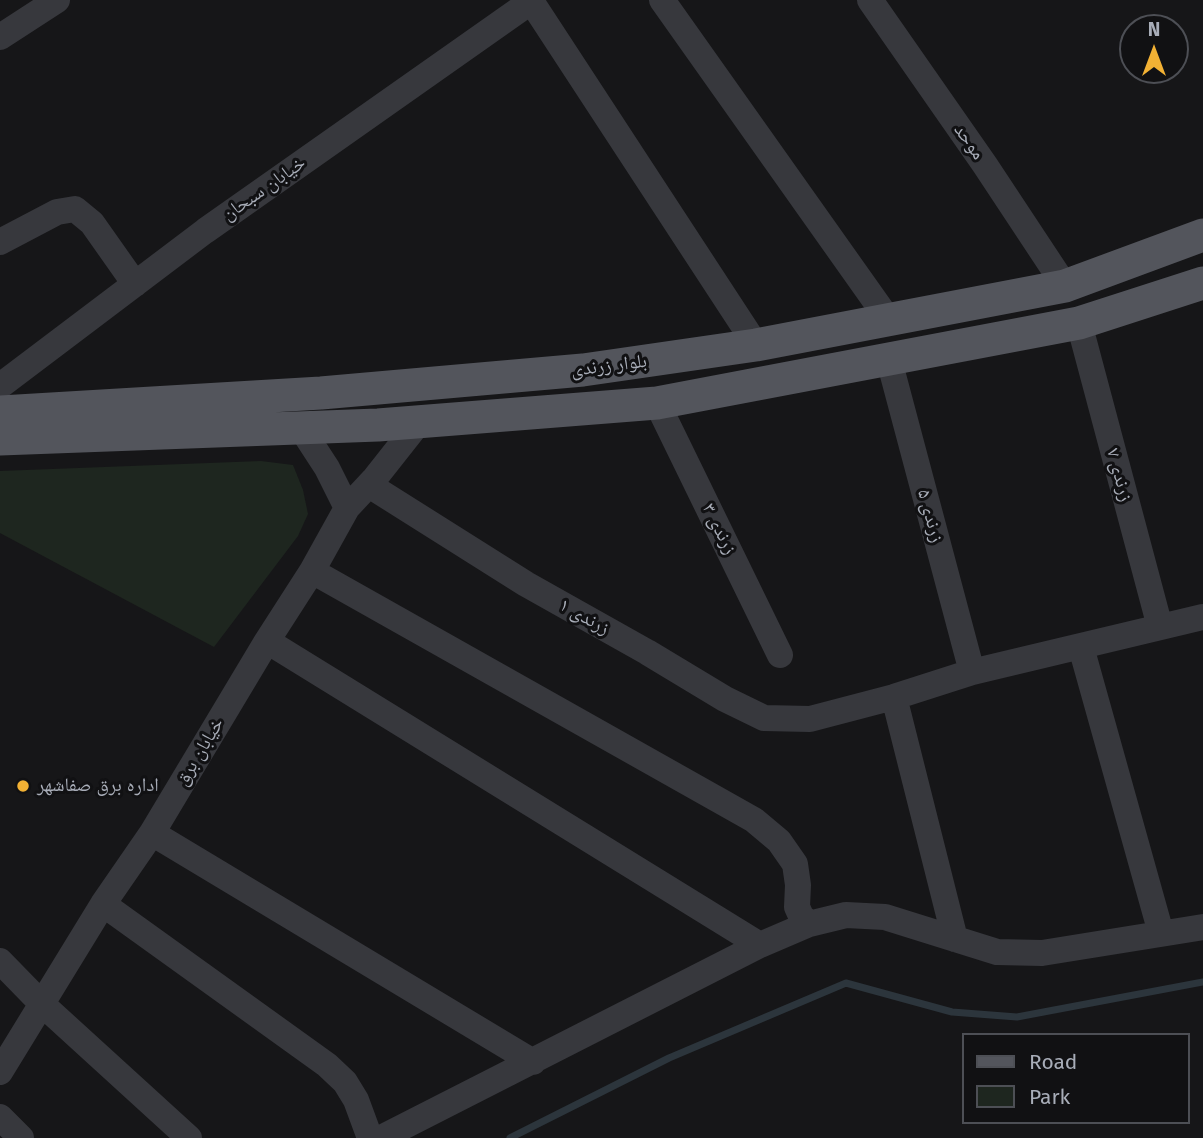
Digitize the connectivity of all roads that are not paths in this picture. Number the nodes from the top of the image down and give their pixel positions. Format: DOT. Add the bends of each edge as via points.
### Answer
graph roads {
  1 [pos="57,0"];
  2 [pos="662,0"];
  3 [pos="870,0"];
  4 [pos="532,1"];
  5 [pos="0,37"];
  6 [pos="1203,235"];
  7 [pos="0,242"];
  8 [pos="1203,283"];
  9 [pos="135,284"];
  10 [pos="1065,286"];
  11 [pos="976,303"];
  12 [pos="888,320"];
  13 [pos="1079,323"];
  14 [pos="984,342"];
  15 [pos="757,345"];
  16 [pos="889,360"];
  17 [pos="0,386"];
  18 [pos="657,403"];
  19 [pos="0,412"];
  20 [pos="420,421"];
  21 [pos="301,428"];
  22 [pos="0,439"];
  23 [pos="369,485"];
  24 [pos="347,508"];
  25 [pos="312,570"];
  26 [pos="1203,617"];
  27 [pos="1160,627"];
  28 [pos="267,640"];
  29 [pos="1081,647"];
  30 [pos="780,655"];
  31 [pos="972,672"];
  32 [pos="894,697"];
  33 [pos="152,833"];
  34 [pos="103,904"];
  35 [pos="809,924"];
  36 [pos="1203,927"];
  37 [pos="1161,933"];
  38 [pos="956,939"];
  39 [pos="760,945"];
  40 [pos="0,961"];
  41 [pos="42,1004"];
  42 [pos="533,1062"];
  43 [pos="0,1072"];
  44 [pos="0,1117"];
  45 [pos="21,1138"];
  46 [pos="189,1138"];
  47 [pos="370,1138"];
  48 [pos="381,1138"];
  1 -- 5 [label="street"];
  2 -- 12 [label="street"];
  3 -- 10 [label="street, موحد"];
  4 -- 9 [label="street, خیابان سبحان"];
  4 -- 15 [label="street"];
  6 -- 10 [label="main road, بلوار زرندی"];
  7 -- 9 [label="street" via="57,212 75,209 92,223"];
  8 -- 13 [label="main road, بلوار زرندی"];
  9 -- 17 [label="street, خیابان سبحان"];
  10 -- 11 [label="main road, بلوار زرندی"];
  11 -- 12 [label="main road, بلوار زرندی"];
  11 -- 14 [label="main road"];
  12 -- 15 [label="main road, بلوار زرندی"];
  13 -- 14 [label="main road, بلوار زرندی"];
  13 -- 27 [label="street, زرندی ۷"];
  14 -- 16 [label="main road, بلوار زرندی"];
  15 -- 19 [label="main road, بلوار زرندی" via="583,370 321,393"];
  16 -- 18 [label="main road, بلوار زرندی"];
  16 -- 31 [label="street, زرندی ۵"];
  18 -- 20 [label="main road, بلوار زرندی"];
  18 -- 30 [label="street, زرندی ۳"];
  20 -- 21 [label="main road, بلوار زرندی"];
  20 -- 23 [label="street"];
  21 -- 22 [label="main road, بلوار زرندی"];
  21 -- 24 [label="street"];
  23 -- 24 [label="street"];
  23 -- 32 [label="street, زرندی ۱" via="526,584 764,718 810,719"];
  24 -- 25 [label="street, خیابان برق"];
  25 -- 28 [label="street, خیابان برق"];
  25 -- 35 [label="street" via="754,820 779,841 795,864 797,907"];
  26 -- 27 [label="street, زرندی ۱"];
  27 -- 29 [label="street, زرندی ۱"];
  28 -- 33 [label="street, خیابان برق"];
  28 -- 39 [label="street"];
  29 -- 31 [label="street, زرندی ۱"];
  29 -- 37 [label="street"];
  31 -- 32 [label="street, زرندی ۱"];
  32 -- 38 [label="street"];
  33 -- 34 [label="street, خیابان برق"];
  33 -- 42 [label="street"];
  34 -- 41 [label="street, خیابان برق"];
  34 -- 47 [label="street" via="327,1065 356,1100"];
  35 -- 38 [label="street" via="846,915 885,917"];
  35 -- 39 [label="street"];
  36 -- 37 [label="street"];
  37 -- 38 [label="street" via="1042,953 997,952"];
  39 -- 42 [label="street"];
  40 -- 41 [label="street"];
  41 -- 43 [label="street, خیابان برق"];
  41 -- 46 [label="street"];
  42 -- 48 [label="street"];
  44 -- 45 [label="street"];
}
